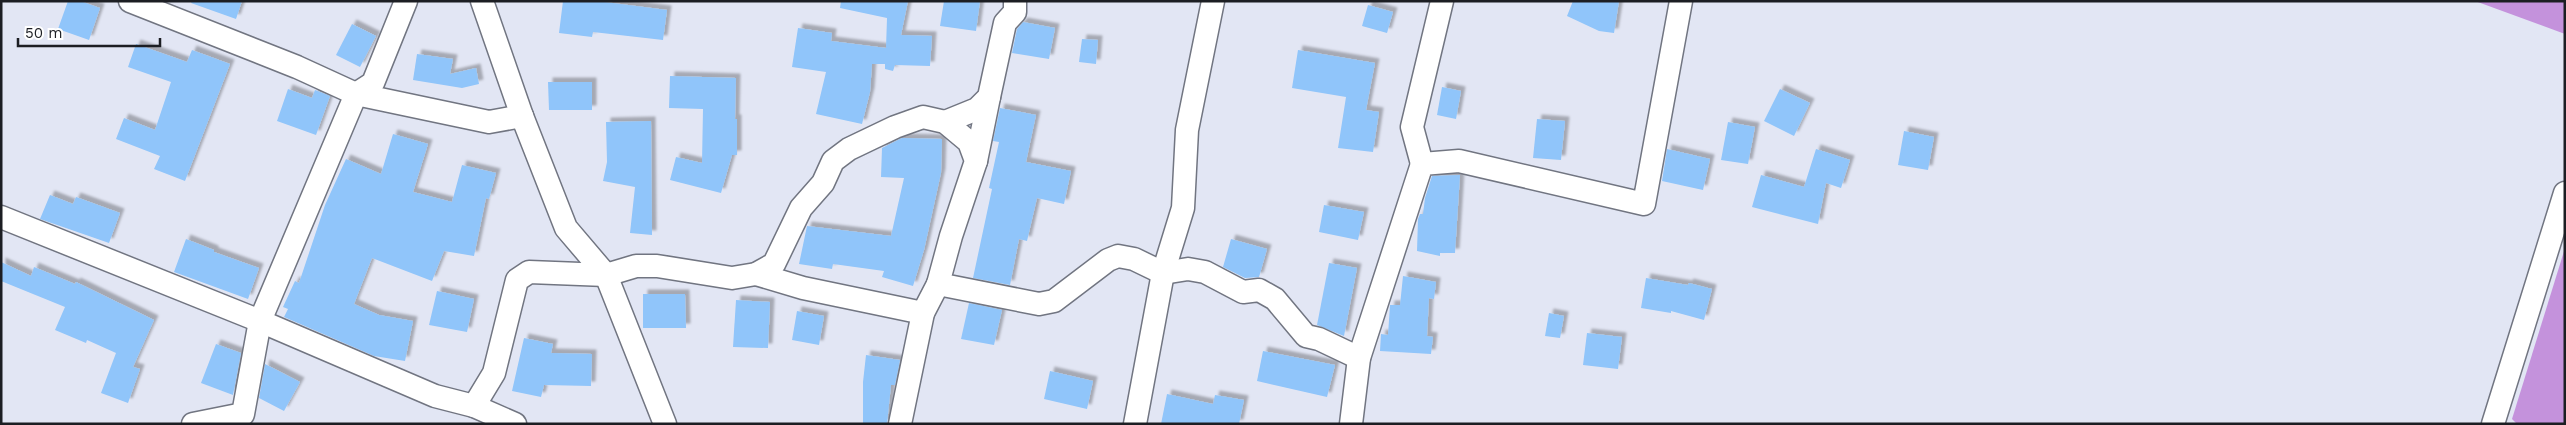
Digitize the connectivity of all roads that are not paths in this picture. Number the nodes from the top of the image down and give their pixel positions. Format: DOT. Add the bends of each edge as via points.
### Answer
graph roads {
  1 [pos="130,1"];
  2 [pos="406,1"];
  3 [pos="482,1"];
  4 [pos="1016,1"];
  5 [pos="1213,1"];
  6 [pos="1442,1"];
  7 [pos="1681,1"];
  8 [pos="356,94"];
  9 [pos="989,97"];
  10 [pos="522,116"];
  11 [pos="945,122"];
  12 [pos="976,161"];
  13 [pos="1422,164"];
  14 [pos="2565,193"];
  15 [pos="1,217"];
  16 [pos="1163,273"];
  17 [pos="756,274"];
  18 [pos="606,275"];
  19 [pos="938,284"];
  20 [pos="922,313"];
  21 [pos="260,321"];
  22 [pos="1359,358"];
  23 [pos="474,406"];
  24 [pos="192,424"];
  25 [pos="515,424"];
  26 [pos="665,424"];
  27 [pos="900,424"];
  28 [pos="1135,424"];
  29 [pos="1351,424"];
  30 [pos="2493,424"];
  1 -- 8 [label="street"];
  2 -- 8 [label="street" via="373,82"];
  3 -- 10 [label="street"];
  4 -- 9 [label="street" via="1015,12 1005,23"];
  5 -- 16 [label="street" via="1187,130 1183,208"];
  6 -- 13 [label="street" via="1412,127"];
  7 -- 13 [label="street" via="1644,204 1459,161"];
  8 -- 10 [label="street" via="489,122"];
  8 -- 21 [label="street"];
  9 -- 11 [label="street" via="977,109"];
  9 -- 12 [label="street"];
  10 -- 18 [label="street" via="566,228"];
  11 -- 12 [label="street" via="969,142"];
  11 -- 17 [label="street" via="923,117 849,149 833,161 823,183 801,208 774,264"];
  12 -- 19 [label="street"];
  13 -- 22 [label="street"];
  14 -- 30 [label="street"];
  15 -- 21 [label="street"];
  16 -- 19 [label="street" via="1134,259 1118,256 1054,301 1039,304"];
  16 -- 22 [label="street" via="1188,269 1205,272 1243,292 1259,290 1275,299 1306,336"];
  16 -- 28 [label="street"];
  17 -- 18 [label="street" via="732,278 657,266 636,266"];
  17 -- 20 [label="street" via="803,288"];
  18 -- 23 [label="street" via="529,272 517,280 494,373"];
  18 -- 26 [label="street"];
  19 -- 20 [label="street"];
  20 -- 27 [label="street"];
  21 -- 23 [label="street" via="435,396"];
  21 -- 24 [label="street" via="243,414"];
  22 -- 29 [label="street"];
  23 -- 25 [label="street"];
}
